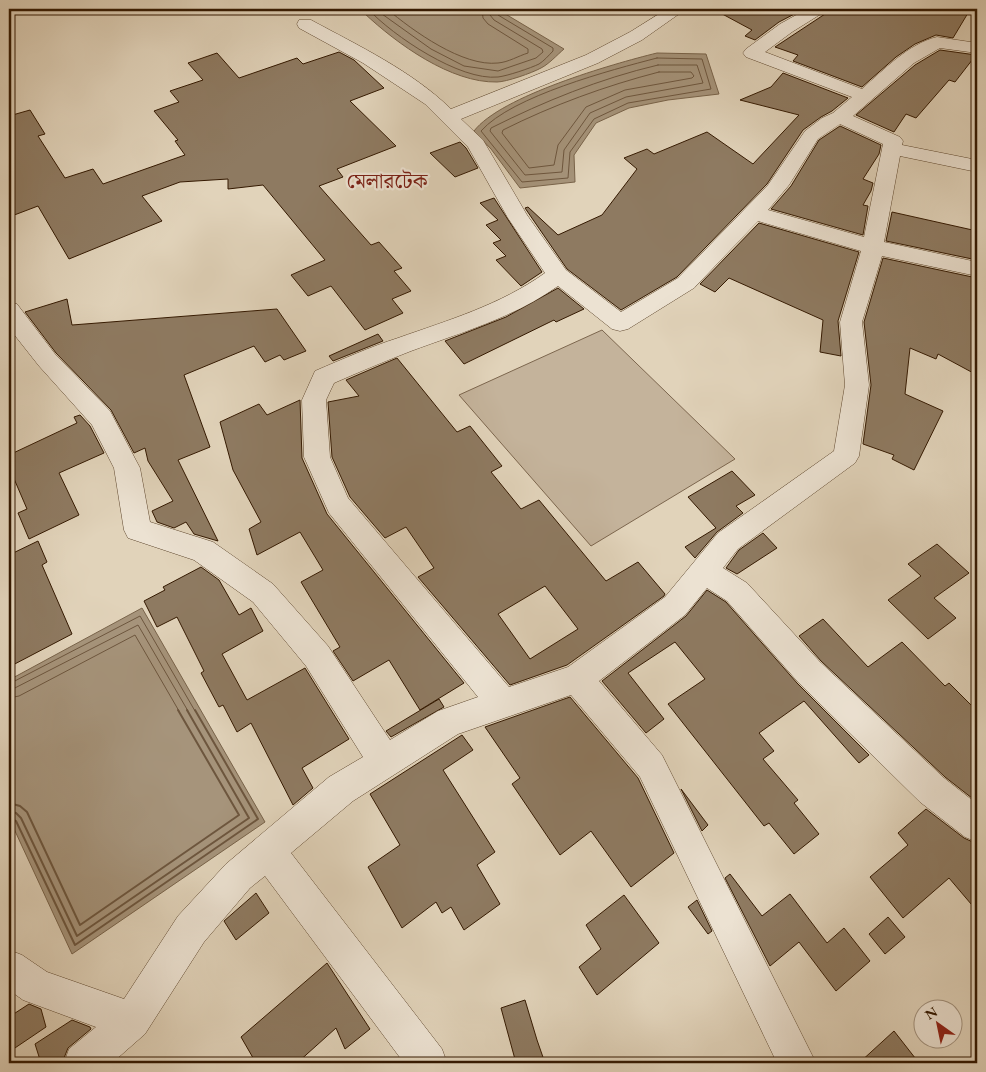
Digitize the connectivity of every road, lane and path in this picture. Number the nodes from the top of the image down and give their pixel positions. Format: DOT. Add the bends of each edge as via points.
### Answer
graph roads {
  1 [pos="678,9"];
  2 [pos="818,9"];
  3 [pos="306,24"];
  4 [pos="977,48"];
  5 [pos="865,96"];
  6 [pos="449,117"];
  7 [pos="840,117"];
  8 [pos="892,149"];
  9 [pos="977,166"];
  10 [pos="754,213"];
  11 [pos="872,247"];
  12 [pos="977,269"];
  13 [pos="558,274"];
  14 [pos="9,310"];
  15 [pos="704,570"];
  16 [pos="577,680"];
  17 [pos="503,704"];
  18 [pos="385,762"];
  19 [pos="977,825"];
  20 [pos="268,851"];
  21 [pos="9,968"];
  22 [pos="132,1021"];
  23 [pos="84,1063"];
  24 [pos="428,1063"];
  25 [pos="797,1063"];
  1 -- 6 [label="street" via="592,60"];
  2 -- 5 [label="street" via="752,53"];
  3 -- 6 [label="street" via="369,59 431,100"];
  4 -- 5 [label="street" via="937,42 908,59"];
  5 -- 7 [label="street"];
  6 -- 13 [label="street" via="476,144 518,218"];
  7 -- 8 [label="street" via="893,141"];
  7 -- 10 [label="street" via="825,122 806,141 781,182"];
  8 -- 9 [label="street"];
  8 -- 11 [label="street"];
  10 -- 11 [label="street"];
  10 -- 13 [label="street" via="686,283 620,323"];
  11 -- 12 [label="street"];
  11 -- 15 [label="street" via="851,322 857,385 846,456 728,541"];
  13 -- 17 [label="street" via="489,316 381,353 324,377 314,400 317,457 338,505"];
  14 -- 18 [label="street" via="47,360 101,418 127,468 138,530 204,551 263,593 316,656"];
  15 -- 16 [label="street" via="675,606"];
  15 -- 19 [label="street" via="737,592 809,672 932,790"];
  16 -- 17 [label="street"];
  16 -- 25 [label="street" via="651,766"];
  17 -- 18 [label="street" via="448,722"];
  18 -- 20 [label="street" via="341,789"];
  20 -- 22 [label="street" via="238,876 191,929"];
  20 -- 24 [label="street"];
  21 -- 22 [label="street" via="36,987"];
  22 -- 23 [label="street"];
}
